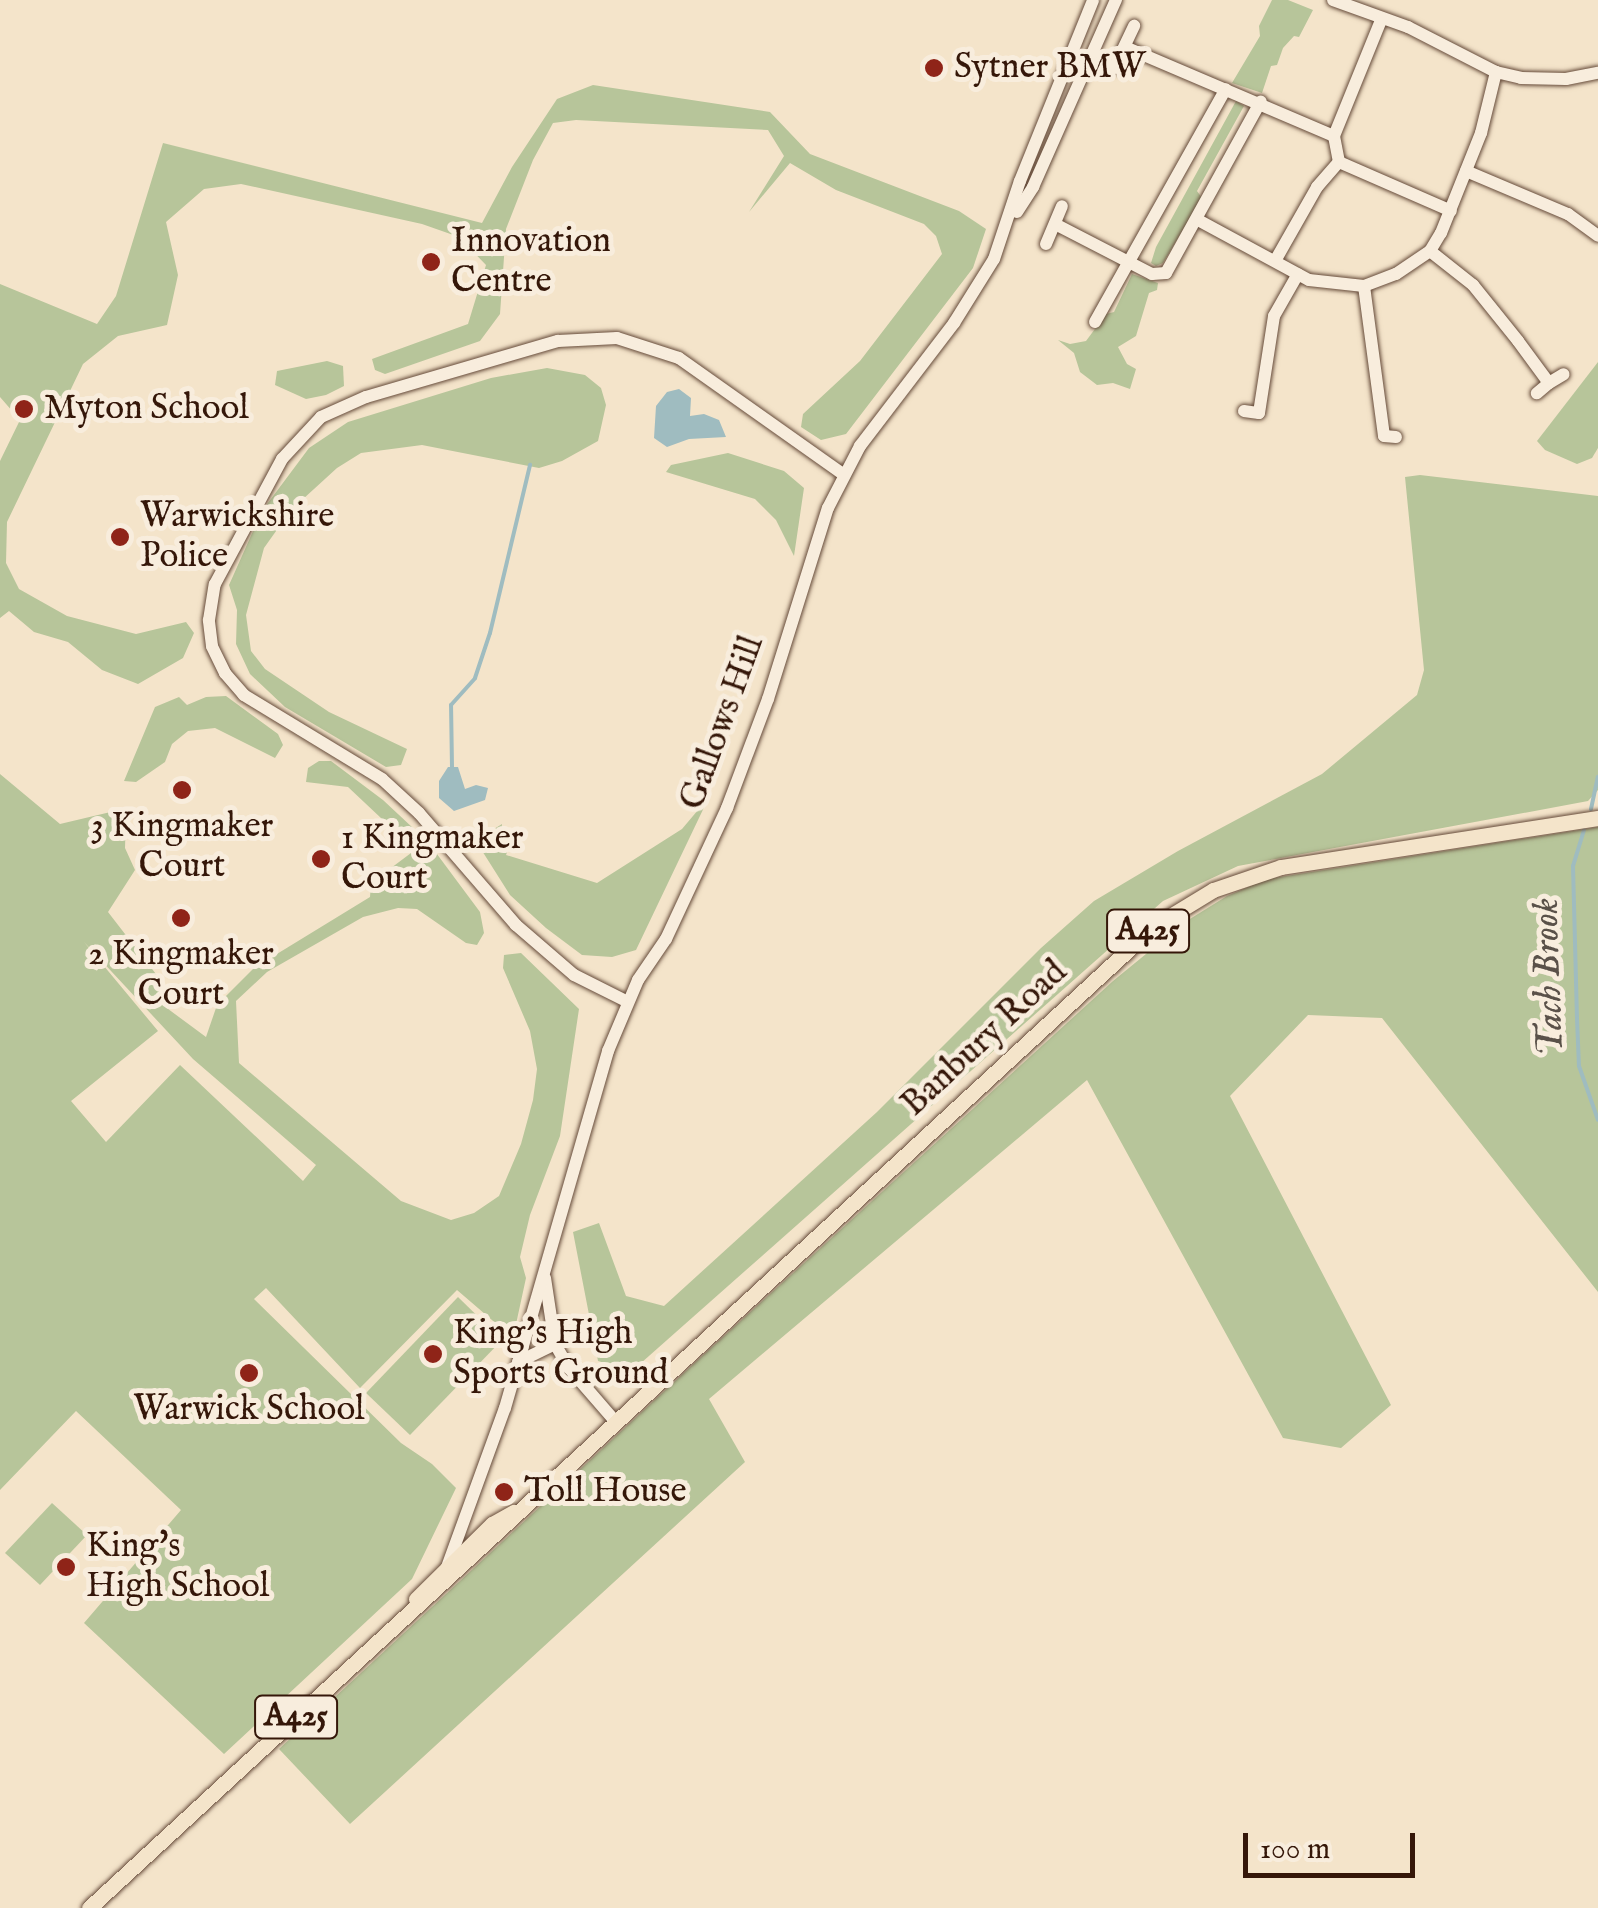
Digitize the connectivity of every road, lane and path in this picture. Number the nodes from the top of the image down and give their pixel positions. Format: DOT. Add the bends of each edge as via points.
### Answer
graph roads {
  1 [pos="1093,0"];
  2 [pos="1116,0"];
  3 [pos="1334,0"];
  4 [pos="1382,18"];
  5 [pos="1134,26"];
  6 [pos="1124,46"];
  7 [pos="1114,68"];
  8 [pos="1496,72"];
  9 [pos="1598,73"];
  10 [pos="1226,89"];
  11 [pos="1261,101"];
  12 [pos="1334,136"];
  13 [pos="1339,162"];
  14 [pos="1466,171"];
  15 [pos="1062,206"];
  16 [pos="1450,211"];
  17 [pos="1198,220"];
  18 [pos="1010,222"];
  19 [pos="1055,224"];
  20 [pos="1598,236"];
  21 [pos="1046,244"];
  22 [pos="1430,251"];
  23 [pos="1275,261"];
  24 [pos="1131,264"];
  25 [pos="1298,274"];
  26 [pos="1364,286"];
  27 [pos="1095,322"];
  28 [pos="1564,374"];
  29 [pos="1550,383"];
  30 [pos="1538,393"];
  31 [pos="1259,413"];
  32 [pos="1383,436"];
  33 [pos="843,474"];
  34 [pos="1598,818"];
  35 [pos="628,1002"];
  36 [pos="545,1271"];
  37 [pos="556,1344"];
  38 [pos="517,1363"];
  39 [pos="614,1420"];
  40 [pos="518,1510"];
  41 [pos="446,1569"];
  42 [pos="412,1607"];
  43 [pos="90,1908"];
  1 -- 18 [label="street, Gallows Hill" via="1020,180"];
  2 -- 18 [label="street, Gallows Hill" via="1033,186"];
  3 -- 4 [label="street"];
  4 -- 8 [label="street"];
  4 -- 12 [label="street"];
  5 -- 6 [label="street"];
  6 -- 7 [label="street"];
  6 -- 10 [label="street"];
  8 -- 9 [label="street" via="1566,79"];
  8 -- 14 [label="street"];
  10 -- 11 [label="street"];
  10 -- 24 [label="street"];
  11 -- 12 [label="street"];
  11 -- 17 [label="street"];
  12 -- 13 [label="street"];
  13 -- 16 [label="street"];
  13 -- 23 [label="street"];
  14 -- 16 [label="street"];
  14 -- 20 [label="street" via="1568,214"];
  15 -- 19 [label="street"];
  16 -- 22 [label="street"];
  17 -- 23 [label="street"];
  17 -- 24 [label="street" via="1166,273"];
  18 -- 33 [label="street, Gallows Hill" via="978,288"];
  19 -- 21 [label="street"];
  19 -- 24 [label="street"];
  22 -- 26 [label="street"];
  22 -- 29 [label="street" via="1489,303"];
  23 -- 25 [label="street"];
  24 -- 27 [label="street"];
  25 -- 26 [label="street" via="1324,284"];
  25 -- 31 [label="street" via="1274,316"];
  26 -- 32 [label="street"];
  28 -- 29 [label="street"];
  29 -- 30 [label="street"];
  33 -- 35 [label="street, Gallows Hill" via="692,899"];
  33 -- 35 [label="street" via="679,358 617,338 558,342 321,416 282,459 215,584 208,620 212,646 244,694 382,778 516,925 574,975"];
  34 -- 39 [label="main road, Banbury Road / A425" via="1281,867 1213,890 1176,911 1122,953"];
  35 -- 36 [label="street, Gallows Hill" via="602,1069"];
  36 -- 37 [label="street, Gallows Hill"];
  36 -- 38 [label="street, Gallows Hill"];
  37 -- 38 [label="street"];
  37 -- 39 [label="street, Gallows Hill"];
  38 -- 41 [label="street, Gallows Hill"];
  39 -- 40 [label="main road, Banbury Road / A425"];
  40 -- 41 [label="main road, Banbury Road / A425" via="492,1524"];
  40 -- 42 [label="main road, Banbury Road / A425" via="490,1543"];
  41 -- 42 [label="main road, Banbury Road / A425"];
  42 -- 43 [label="main road, Banbury Road / A425"];
}
